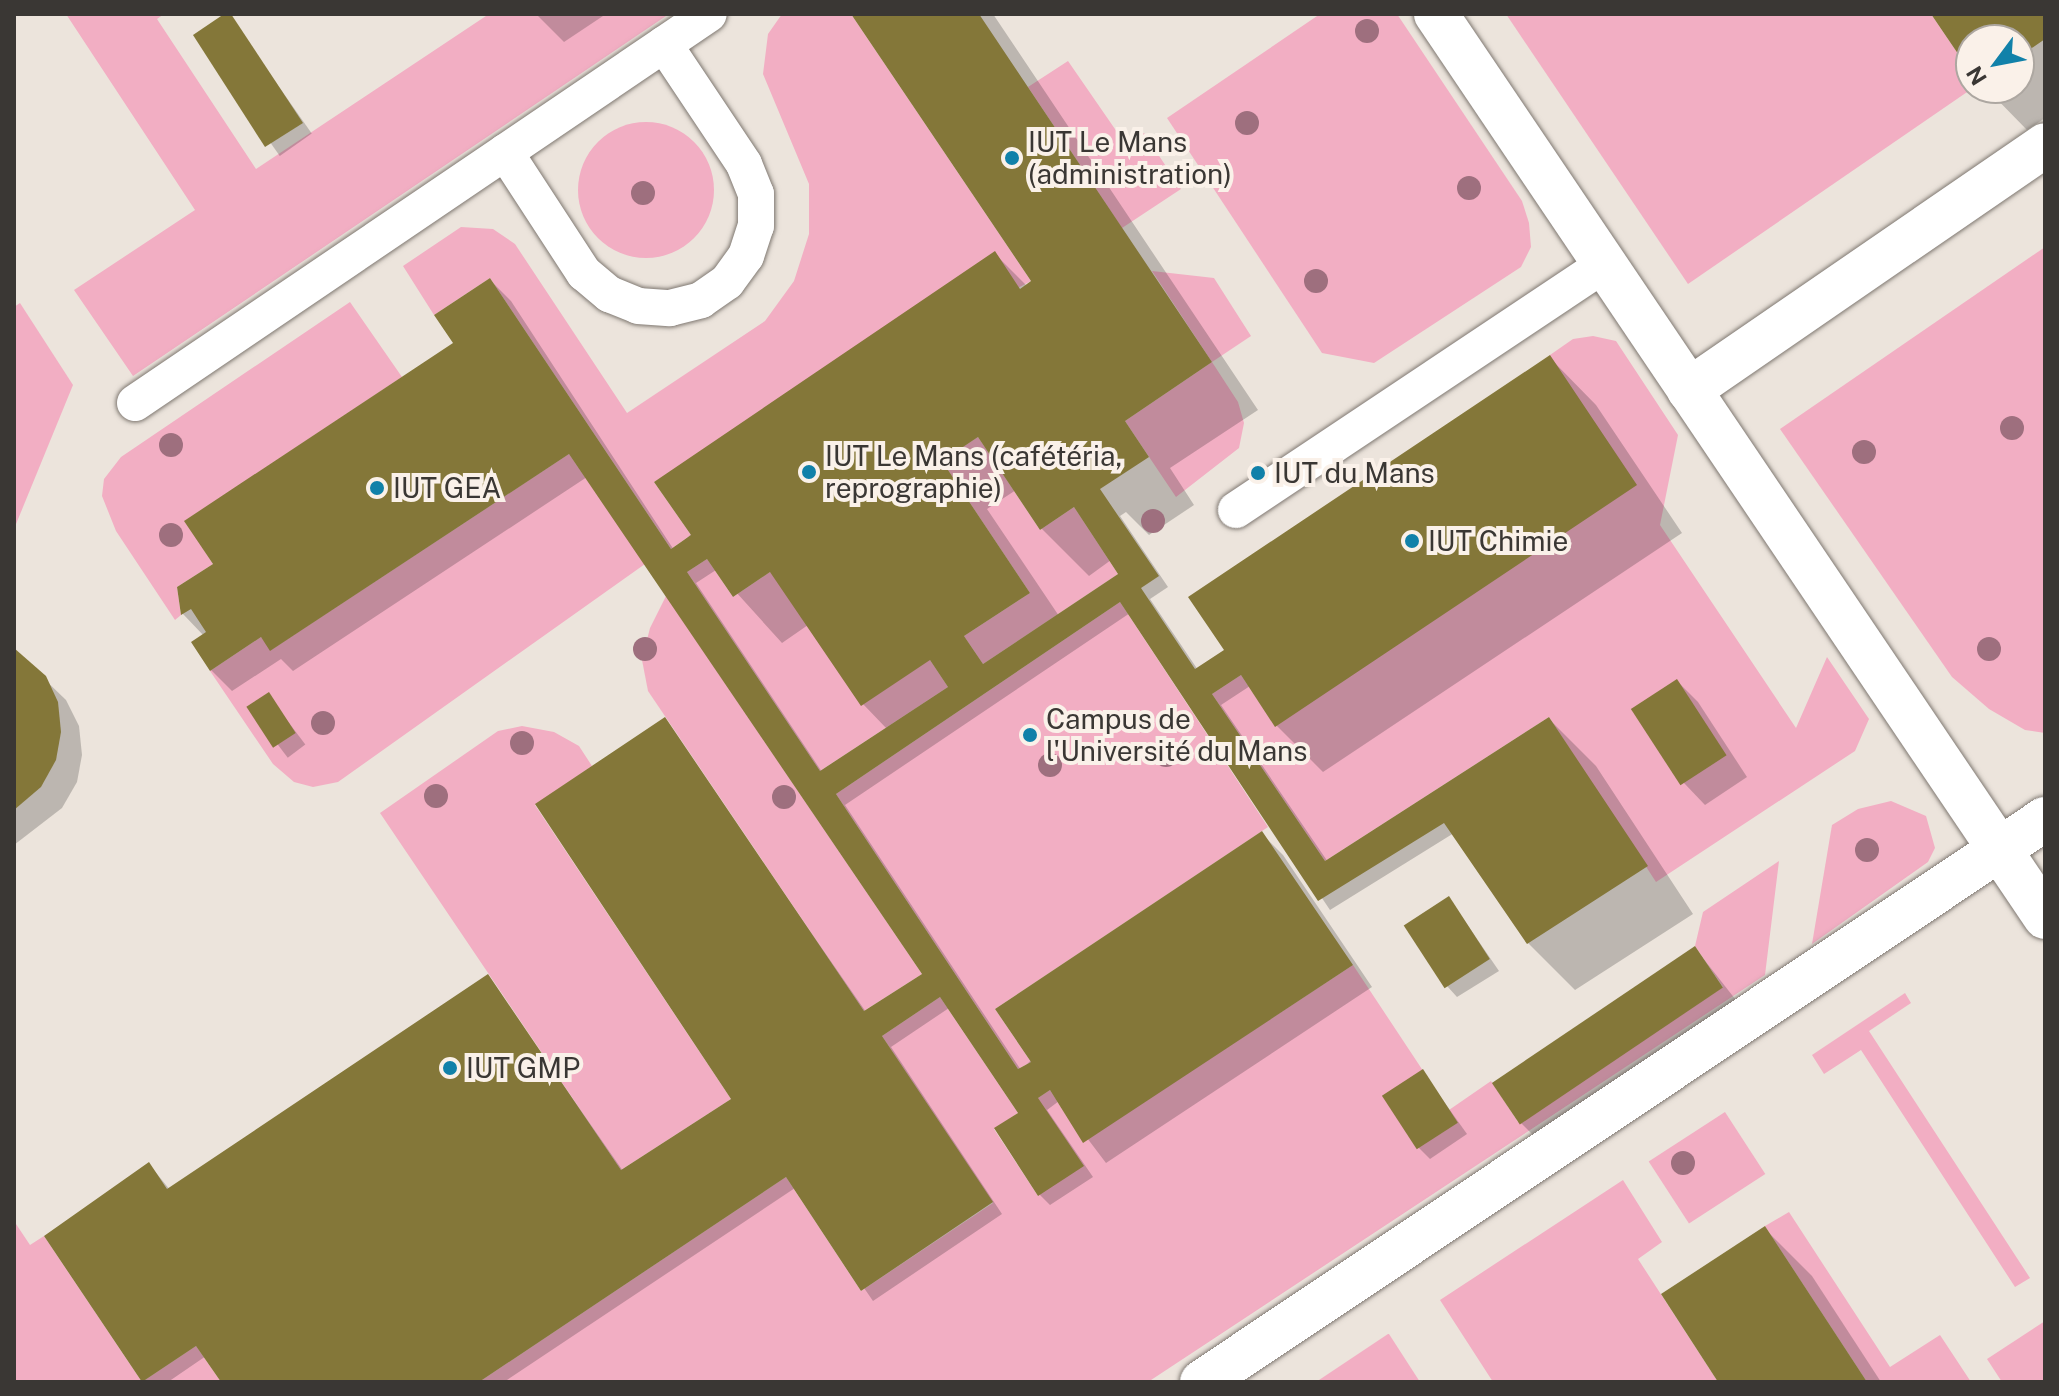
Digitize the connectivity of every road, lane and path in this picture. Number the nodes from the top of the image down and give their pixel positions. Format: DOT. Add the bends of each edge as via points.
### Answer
graph roads {
  1 [pos="709,14"];
  2 [pos="1436,14"];
  3 [pos="664,44"];
  4 [pos="2045,145"];
  5 [pos="505,152"];
  6 [pos="1605,264"];
  7 [pos="1689,390"];
  8 [pos="135,403"];
  9 [pos="1236,510"];
  10 [pos="2025,831"];
  11 [pos="2045,917"];
  12 [pos="1202,1382"];
  1 -- 3 [label="lane"];
  2 -- 6 [label="street"];
  3 -- 5 [label="lane"];
  3 -- 5 [label="lane" via="744,164 756,194 756,226 746,256 727,282 701,300 670,308 638,306 609,294 584,273"];
  4 -- 7 [label="street"];
  5 -- 8 [label="lane"];
  6 -- 7 [label="street"];
  6 -- 9 [label="lane"];
  7 -- 10 [label="street"];
  10 -- 11 [label="street"];
  10 -- 12 [label="street"];
}
